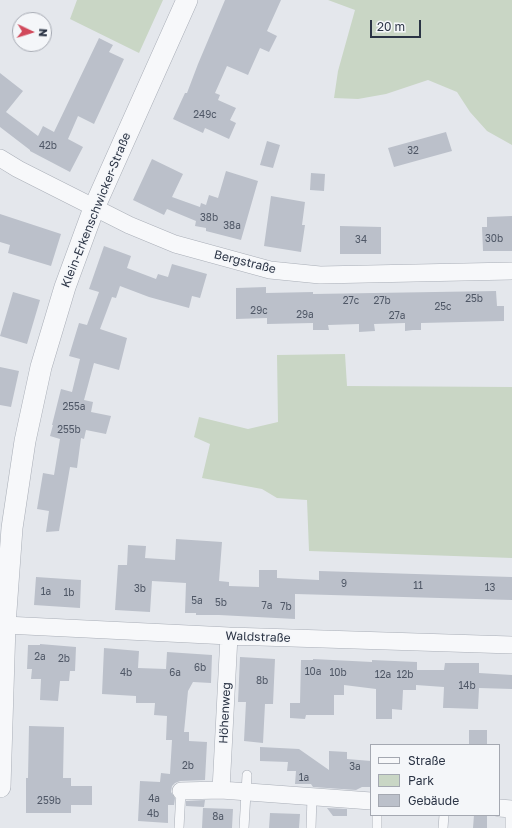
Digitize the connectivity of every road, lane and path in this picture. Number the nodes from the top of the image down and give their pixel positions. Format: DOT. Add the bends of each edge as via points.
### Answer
graph roads {
  1 [pos="187,0"];
  2 [pos="0,158"];
  3 [pos="94,208"];
  4 [pos="512,271"];
  5 [pos="4,625"];
  6 [pos="229,636"];
  7 [pos="512,644"];
  8 [pos="246,783"];
  9 [pos="0,787"];
  10 [pos="221,790"];
  11 [pos="181,791"];
  12 [pos="312,797"];
  13 [pos="370,801"];
  14 [pos="507,809"];
  15 [pos="377,816"];
  16 [pos="444,816"];
  17 [pos="179,828"];
  18 [pos="244,828"];
  19 [pos="311,828"];
  20 [pos="377,828"];
  21 [pos="443,828"];
  22 [pos="510,828"];
  1 -- 3 [label="street, Klein-Erkenschwicker-Straße"];
  2 -- 3 [label="street, Bergstraße"];
  3 -- 4 [label="street, Bergstraße" via="175,244 270,270 320,274"];
  3 -- 5 [label="street, Klein-Erkenschwicker-Straße" via="65,287 41,367 25,441 12,528"];
  5 -- 6 [label="street, Waldstraße"];
  5 -- 9 [label="street, Klein-Erkenschwicker-Straße"];
  6 -- 7 [label="street, Waldstraße"];
  6 -- 10 [label="street, Höhenweg"];
  8 -- 10 [label="street"];
  8 -- 12 [label="street"];
  8 -- 18 [label="lane"];
  10 -- 11 [label="street"];
  11 -- 17 [label="lane"];
  12 -- 13 [label="street"];
  12 -- 19 [label="lane"];
  14 -- 22 [label="lane"];
  15 -- 20 [label="lane"];
  16 -- 21 [label="lane"];
}
